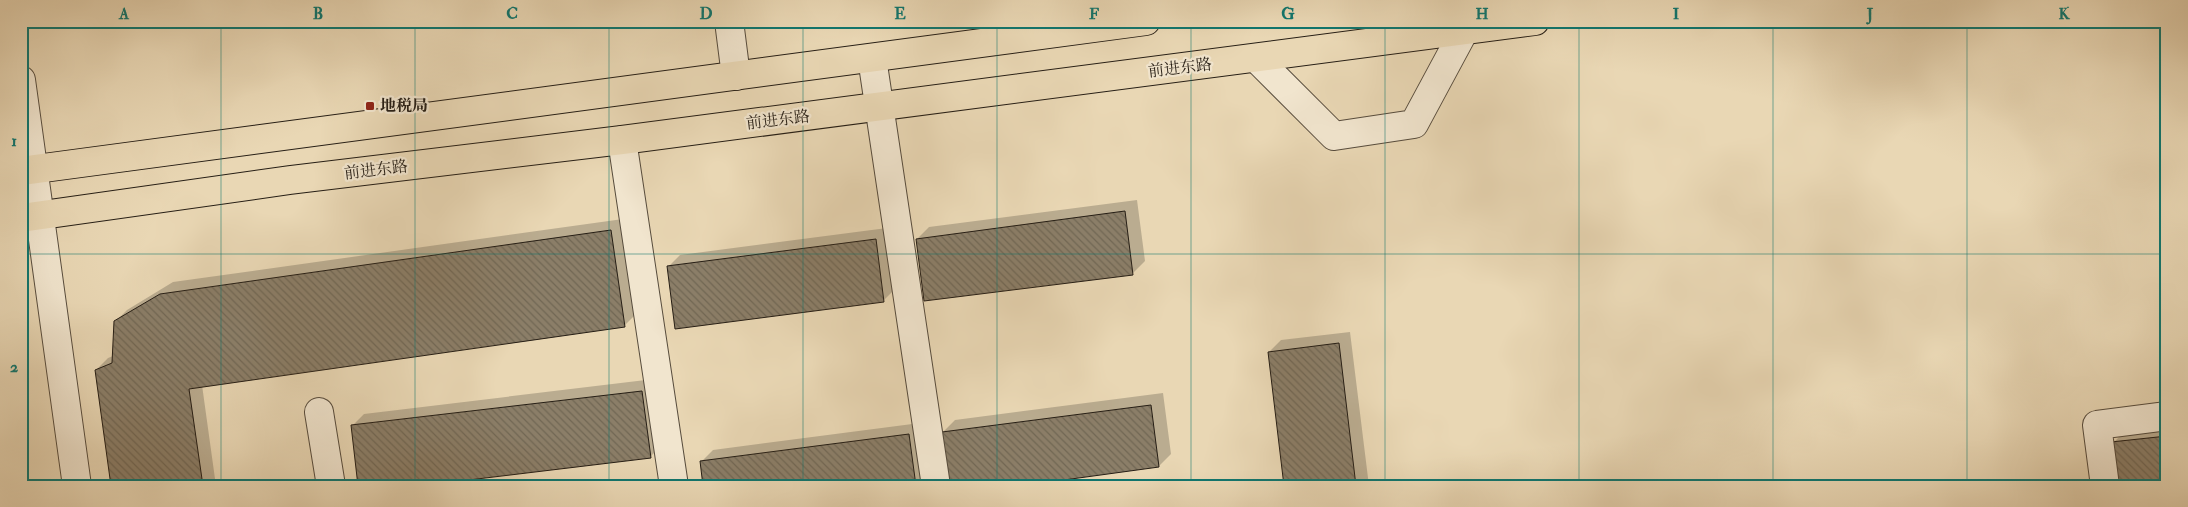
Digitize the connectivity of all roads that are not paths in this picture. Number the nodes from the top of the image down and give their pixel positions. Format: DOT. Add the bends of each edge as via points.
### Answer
graph roads {
  1 [pos="729,21"];
  2 [pos="1146,21"];
  3 [pos="1535,21"];
  4 [pos="1464,31"];
  5 [pos="872,58"];
  6 [pos="1256,58"];
  7 [pos="736,76"];
  8 [pos="21,80"];
  9 [pos="880,106"];
  10 [pos="622,140"];
  11 [pos="28,170"];
  12 [pos="31,217"];
  13 [pos="319,412"];
  14 [pos="2167,416"];
  15 [pos="77,486"];
  16 [pos="331,486"];
  17 [pos="674,486"];
  18 [pos="936,486"];
  19 [pos="2105,486"];
  1 -- 7 [label="street"];
  2 -- 5 [label="main road"];
  3 -- 4 [label="main road, 前进东路"];
  4 -- 6 [label="main road, 前进东路"];
  4 -- 6 [label="street" via="1414,124 1334,136"];
  5 -- 7 [label="main road"];
  5 -- 9 [label="street"];
  6 -- 9 [label="main road, 前进东路"];
  7 -- 11 [label="main road"];
  8 -- 11 [label="street"];
  9 -- 10 [label="main road, 前进东路"];
  9 -- 18 [label="street"];
  10 -- 12 [label="main road, 前进东路" via="290,180"];
  10 -- 17 [label="street"];
  11 -- 12 [label="street"];
  12 -- 15 [label="street"];
  13 -- 16 [label="street"];
  14 -- 19 [label="street" via="2097,425"];
}
